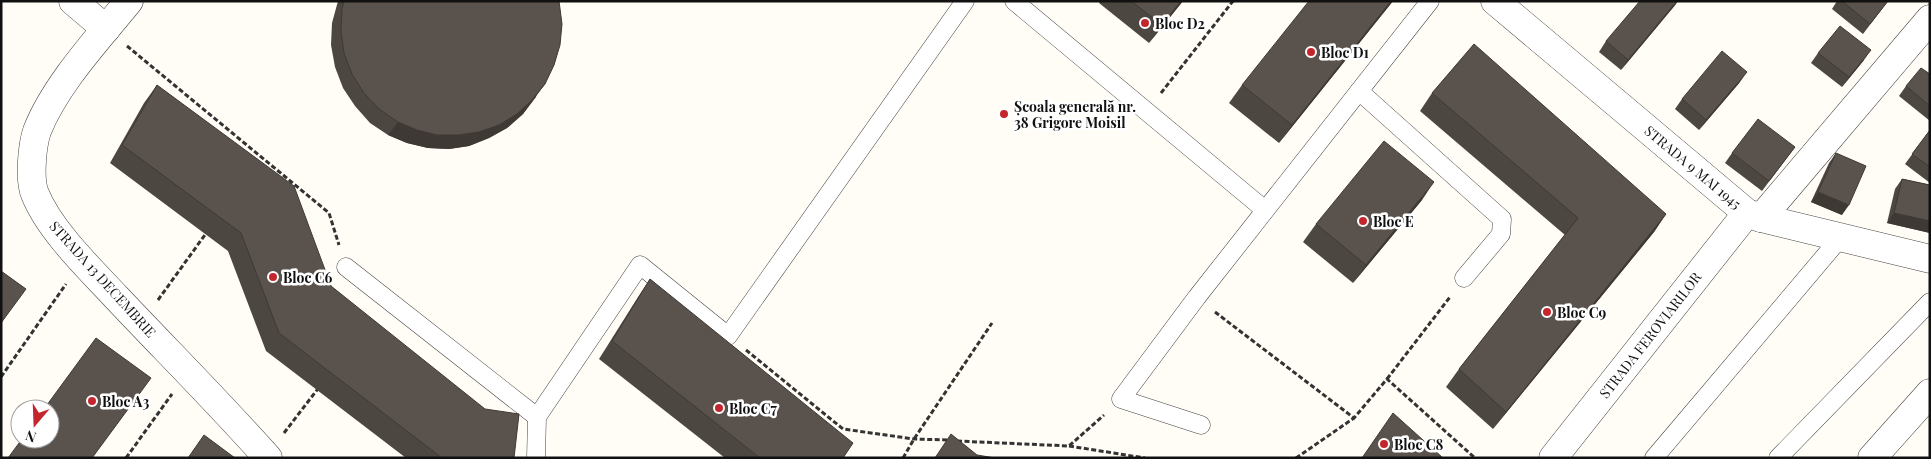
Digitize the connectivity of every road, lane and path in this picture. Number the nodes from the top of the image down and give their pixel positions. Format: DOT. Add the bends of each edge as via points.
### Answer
graph roads {
  1 [pos="73,1"];
  2 [pos="129,1"];
  3 [pos="965,1"];
  4 [pos="1014,1"];
  5 [pos="1233,1"];
  6 [pos="1430,1"];
  7 [pos="1495,1"];
  8 [pos="1930,19"];
  9 [pos="106,29"];
  10 [pos="1359,91"];
  11 [pos="1148,110"];
  12 [pos="262,156"];
  13 [pos="256,164"];
  14 [pos="1265,210"];
  15 [pos="1754,215"];
  16 [pos="210,228"];
  17 [pos="1841,237"];
  18 [pos="1930,259"];
  19 [pos="82,261"];
  20 [pos="346,267"];
  21 [pos="1464,278"];
  22 [pos="1197,297"];
  23 [pos="1930,302"];
  24 [pos="992,323"];
  25 [pos="141,324"];
  26 [pos="728,336"];
  27 [pos="189,372"];
  28 [pos="1,378"];
  29 [pos="1387,379"];
  30 [pos="321,385"];
  31 [pos="1930,393"];
  32 [pos="1121,399"];
  33 [pos="537,417"];
  34 [pos="1354,418"];
  35 [pos="1201,425"];
  36 [pos="914,439"];
  37 [pos="1069,446"];
  38 [pos="267,457"];
  39 [pos="126,458"];
  40 [pos="536,458"];
  41 [pos="903,458"];
  42 [pos="1145,458"];
  43 [pos="1296,458"];
  44 [pos="1475,458"];
  45 [pos="1553,458"];
  46 [pos="1654,458"];
  47 [pos="1778,458"];
  48 [pos="1872,458"];
  1 -- 9 [label="street"];
  2 -- 9 [label="street, STRADA 13 DECEMBRIE"];
  3 -- 26 [label="lane"];
  4 -- 11 [label="lane"];
  5 -- 11 [label="path"];
  6 -- 10 [label="lane"];
  7 -- 15 [label="street, STRADA 9 MAI 1945"];
  8 -- 15 [label="street, STRADA FEROVIARILOR"];
  9 -- 12 [label="path"];
  9 -- 19 [label="street, STRADA 13 DECEMBRIE" via="55,98 37,132 32,167 34,193 46,216"];
  10 -- 14 [label="lane"];
  10 -- 21 [label="lane" via="1502,219 1501,234"];
  11 -- 14 [label="lane"];
  12 -- 13 [label="path"];
  12 -- 20 [label="path" via="328,213"];
  14 -- 22 [label="lane"];
  15 -- 17 [label="street, STRADA 9 MAI 1945"];
  15 -- 45 [label="street, STRADA FEROVIARILOR"];
  16 -- 25 [label="path"];
  17 -- 18 [label="street, STRADA 9 MAI 1945"];
  17 -- 46 [label="lane"];
  19 -- 25 [label="street, STRADA 13 DECEMBRIE"];
  19 -- 28 [label="path"];
  20 -- 33 [label="lane"];
  21 -- 29 [label="path"];
  22 -- 32 [label="lane"];
  22 -- 34 [label="path"];
  23 -- 47 [label="lane"];
  24 -- 36 [label="path"];
  25 -- 27 [label="street, STRADA 13 DECEMBRIE"];
  26 -- 33 [label="lane" via="640,265"];
  26 -- 36 [label="path" via="843,430"];
  27 -- 38 [label="street, STRADA 13 DECEMBRIE"];
  27 -- 39 [label="path"];
  29 -- 34 [label="path"];
  29 -- 44 [label="path"];
  30 -- 38 [label="path"];
  31 -- 48 [label="street"];
  32 -- 35 [label="lane"];
  32 -- 37 [label="path"];
  33 -- 40 [label="lane"];
  34 -- 43 [label="path"];
  36 -- 37 [label="path"];
  36 -- 41 [label="path"];
  37 -- 42 [label="path"];
}
